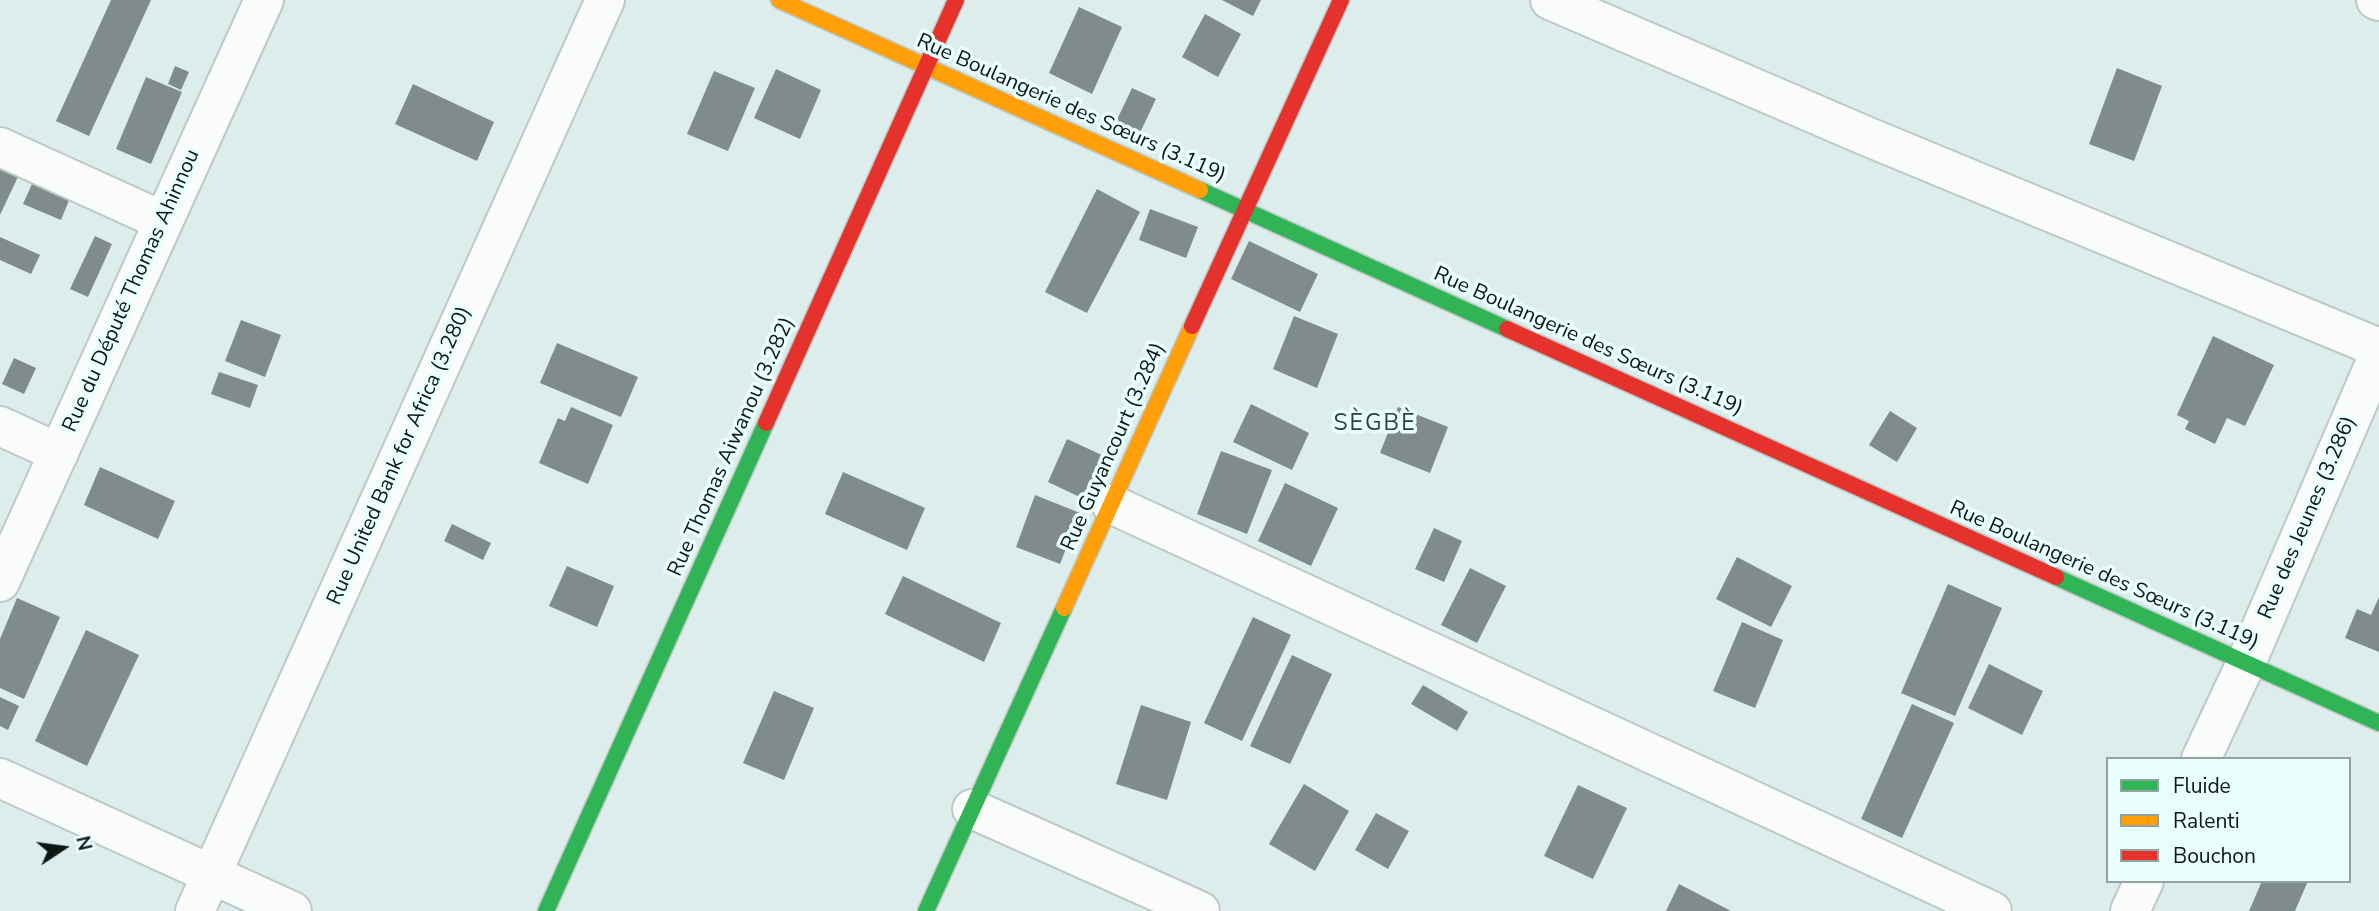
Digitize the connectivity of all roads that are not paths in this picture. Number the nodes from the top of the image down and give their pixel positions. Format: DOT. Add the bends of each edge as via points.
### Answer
graph roads {
  1 [pos="264,0"];
  2 [pos="605,0"];
  3 [pos="779,0"];
  4 [pos="956,0"];
  5 [pos="1340,0"];
  6 [pos="1550,0"];
  7 [pos="926,67"];
  8 [pos="0,147"];
  9 [pos="1245,211"];
  10 [pos="163,222"];
  11 [pos="2379,348"];
  12 [pos="2379,354"];
  13 [pos="0,426"];
  14 [pos="59,453"];
  15 [pos="1111,504"];
  16 [pos="0,582"];
  17 [pos="2246,663"];
  18 [pos="2379,723"];
  19 [pos="2202,757"];
  20 [pos="0,778"];
  21 [pos="972,810"];
  22 [pos="211,874"];
  23 [pos="2143,883"];
  24 [pos="195,911"];
  25 [pos="292,911"];
  26 [pos="546,911"];
  27 [pos="926,911"];
  28 [pos="1200,911"];
  29 [pos="1992,911"];
  30 [pos="2130,911"];
  1 -- 10 [label="street, Rue du Député Thomas Ahinnou"];
  2 -- 22 [label="street, Rue United Bank for Africa (3.280)"];
  3 -- 7 [label="street, Rue Boulangerie des Sœurs (3.119)"];
  4 -- 7 [label="street, Rue Thomas Aiwanou (3.282)"];
  5 -- 9 [label="street, Rue Guyancourt (3.284)"];
  6 -- 11 [label="street"];
  7 -- 9 [label="street, Rue Boulangerie des Sœurs (3.119)"];
  7 -- 26 [label="street, Rue Thomas Aiwanou (3.282)"];
  8 -- 10 [label="street"];
  9 -- 15 [label="street, Rue Guyancourt (3.284)"];
  9 -- 17 [label="street, Rue Boulangerie des Sœurs (3.119)"];
  10 -- 14 [label="street, Rue du Député Thomas Ahinnou"];
  12 -- 17 [label="street, Rue des Jeunes (3.286)"];
  13 -- 14 [label="street"];
  14 -- 16 [label="street, Rue du Député Thomas Ahinnou"];
  15 -- 21 [label="street, Rue Guyancourt (3.284)"];
  15 -- 29 [label="street"];
  17 -- 18 [label="street, Rue Boulangerie des Sœurs (3.119)"];
  17 -- 19 [label="street, Rue des Jeunes (3.286)"];
  20 -- 22 [label="street"];
  21 -- 27 [label="street, Rue Guyancourt (3.284)"];
  21 -- 28 [label="street"];
  22 -- 24 [label="street, Rue United Bank for Africa (3.280)"];
  22 -- 25 [label="street"];
  23 -- 30 [label="street"];
}
